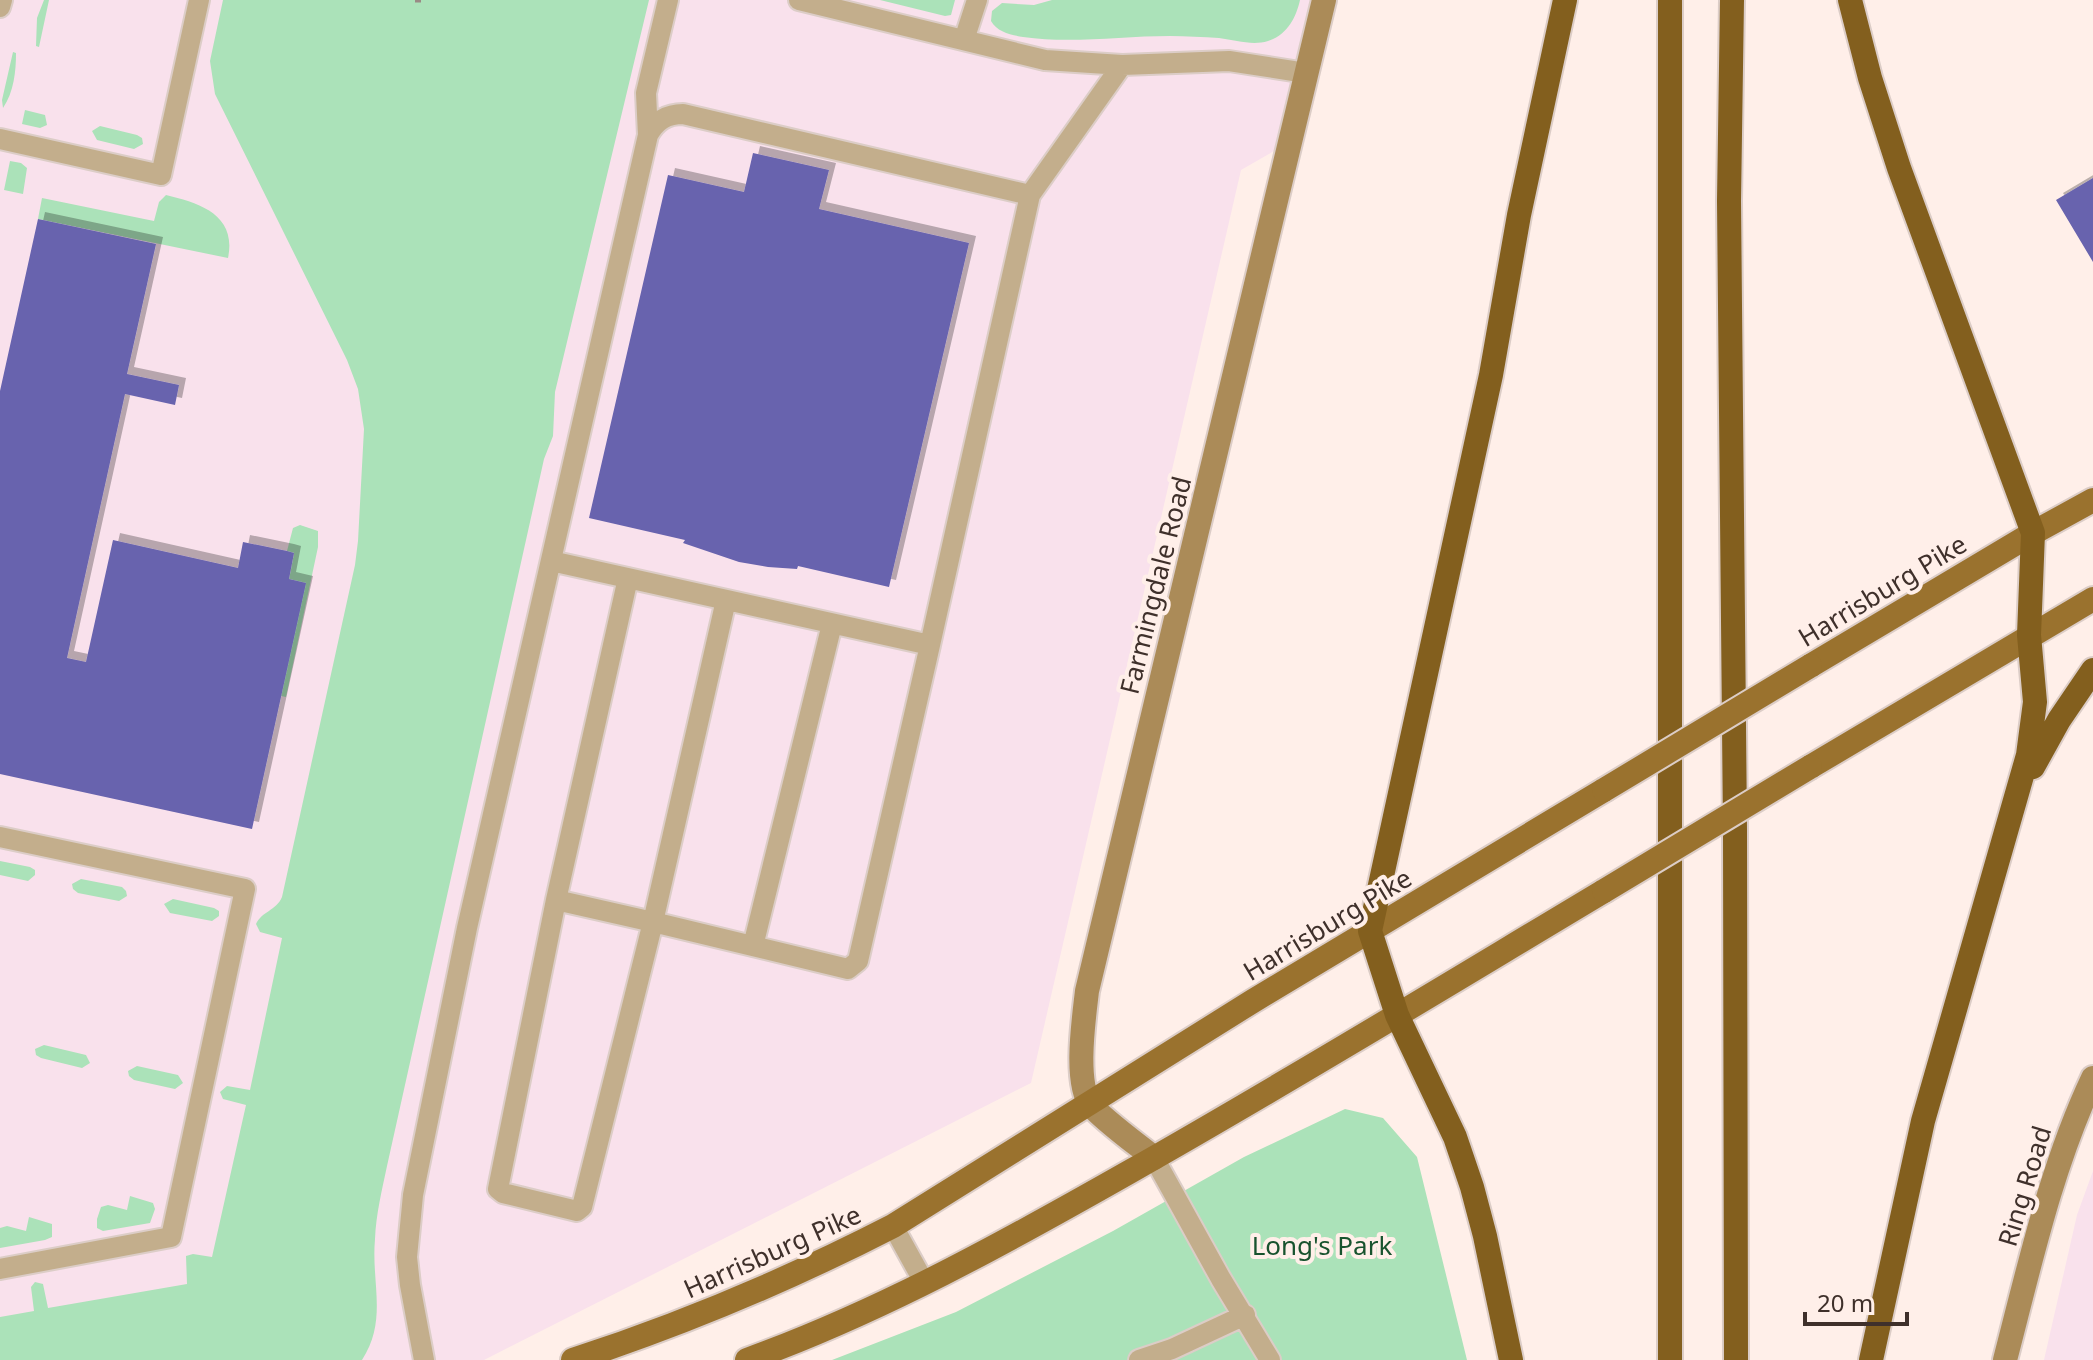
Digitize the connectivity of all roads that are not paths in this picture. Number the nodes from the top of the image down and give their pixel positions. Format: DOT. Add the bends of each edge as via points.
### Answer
graph roads {
  1 [pos="2,0"];
  2 [pos="199,0"];
  3 [pos="668,0"];
  4 [pos="799,0"];
  5 [pos="977,0"];
  6 [pos="1324,0"];
  7 [pos="1565,0"];
  8 [pos="1670,0"];
  9 [pos="1732,0"];
  10 [pos="1850,0"];
  11 [pos="0,7"];
  12 [pos="964,40"];
  13 [pos="1122,65"];
  14 [pos="1306,73"];
  15 [pos="648,135"];
  16 [pos="0,139"];
  17 [pos="1030,195"];
  18 [pos="2093,500"];
  19 [pos="2033,533"];
  20 [pos="551,561"];
  21 [pos="628,578"];
  22 [pos="2093,599"];
  23 [pos="726,600"];
  24 [pos="832,624"];
  25 [pos="2029,635"];
  26 [pos="930,645"];
  27 [pos="2093,670"];
  28 [pos="2015,801"];
  29 [pos="0,837"];
  30 [pos="556,900"];
  31 [pos="653,922"];
  32 [pos="1370,931"];
  33 [pos="753,946"];
  34 [pos="1397,1015"];
  35 [pos="2093,1078"];
  36 [pos="1090,1104"];
  37 [pos="1154,1158"];
  38 [pos="893,1226"];
  39 [pos="0,1269"];
  40 [pos="925,1284"];
  41 [pos="1245,1315"];
  42 [pos="424,1360"];
  43 [pos="573,1360"];
  44 [pos="747,1360"];
  45 [pos="1139,1360"];
  46 [pos="1270,1360"];
  47 [pos="1511,1360"];
  48 [pos="1670,1360"];
  49 [pos="1736,1360"];
  50 [pos="1871,1360"];
  51 [pos="2005,1360"];
  1 -- 11 [label="lane"];
  2 -- 16 [label="lane" via="161,175"];
  3 -- 15 [label="lane" via="646,93"];
  4 -- 12 [label="lane"];
  5 -- 12 [label="lane"];
  6 -- 14 [label="street, Farmingdale Road"];
  7 -- 32 [label="highway" via="1491,375"];
  8 -- 48 [label="highway"];
  9 -- 49 [label="highway"];
  10 -- 19 [label="highway" via="1899,168"];
  12 -- 13 [label="lane" via="1045,60"];
  13 -- 14 [label="lane" via="1229,61"];
  13 -- 17 [label="lane"];
  14 -- 36 [label="street, Farmingdale Road" via="1094,953 1083,1028"];
  15 -- 17 [label="lane" via="663,118 683,114"];
  15 -- 20 [label="lane"];
  17 -- 26 [label="lane"];
  18 -- 19 [label="main road, Harrisburg Pike"];
  19 -- 25 [label="highway"];
  19 -- 32 [label="main road, Harrisburg Pike, bridge"];
  20 -- 21 [label="lane"];
  20 -- 42 [label="lane" via="467,928 413,1195 407,1257"];
  21 -- 23 [label="lane"];
  21 -- 30 [label="lane"];
  22 -- 25 [label="main road"];
  23 -- 24 [label="lane"];
  23 -- 31 [label="lane"];
  24 -- 26 [label="lane"];
  24 -- 33 [label="lane"];
  25 -- 28 [label="highway" via="2033,730"];
  25 -- 34 [label="main road, bridge"];
  26 -- 33 [label="lane" via="858,961 848,969"];
  27 -- 28 [label="highway"];
  28 -- 50 [label="highway" via="1923,1121"];
  29 -- 39 [label="lane" via="245,889 171,1237"];
  30 -- 31 [label="lane"];
  30 -- 31 [label="lane" via="498,1189 577,1211"];
  31 -- 33 [label="lane"];
  32 -- 34 [label="highway"];
  32 -- 36 [label="main road, Harrisburg Pike"];
  34 -- 37 [label="main road"];
  34 -- 47 [label="highway" via="1455,1137 1472,1187"];
  35 -- 51 [label="street, Ring Road" via="2050,1187"];
  36 -- 37 [label="street"];
  36 -- 38 [label="main road, Harrisburg Pike"];
  37 -- 40 [label="main road"];
  37 -- 41 [label="lane"];
  38 -- 40 [label="lane"];
  38 -- 43 [label="main road, Harrisburg Pike" via="696,1317"];
  40 -- 44 [label="main road"];
  41 -- 45 [label="lane"];
  41 -- 46 [label="lane"];
}
